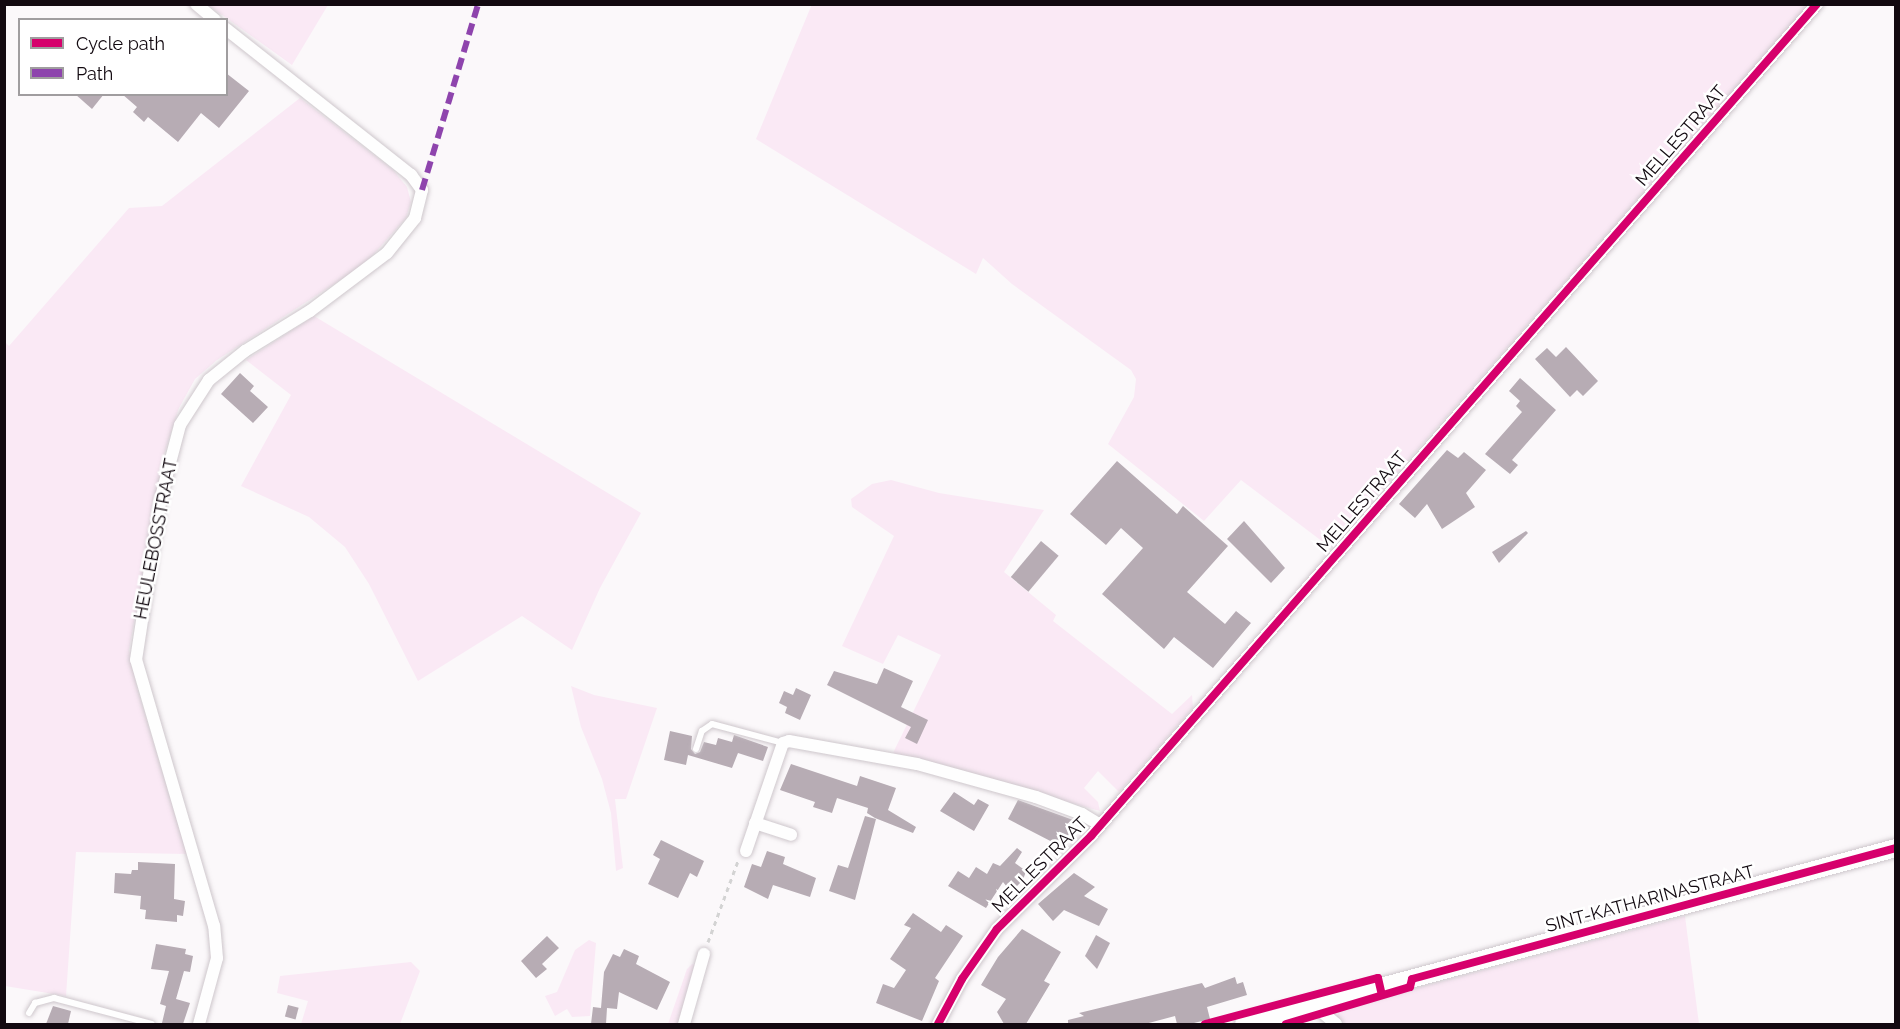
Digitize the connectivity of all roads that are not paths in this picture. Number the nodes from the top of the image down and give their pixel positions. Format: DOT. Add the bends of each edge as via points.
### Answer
graph roads {
  1 [pos="196,4"];
  2 [pos="1817,4"];
  3 [pos="213,18"];
  4 [pos="228,31"];
  5 [pos="783,743"];
  6 [pos="696,749"];
  7 [pos="755,823"];
  8 [pos="1100,825"];
  9 [pos="790,835"];
  10 [pos="1896,848"];
  11 [pos="746,851"];
  12 [pos="704,954"];
  13 [pos="1321,1004"];
  14 [pos="29,1013"];
  15 [pos="152,1024"];
  16 [pos="199,1024"];
  17 [pos="684,1024"];
  18 [pos="938,1024"];
  19 [pos="1244,1024"];
  20 [pos="1336,1024"];
  1 -- 3 [label="street"];
  2 -- 8 [label="street, MELLESTRAAT"];
  4 -- 16 [label="street, HEULEBOSSTRAAT" via="411,175 422,190 415,218 387,253 209,380 180,425 161,497 136,660 214,926 217,958"];
  5 -- 6 [label="lane" via="712,724 702,731"];
  5 -- 7 [label="street"];
  5 -- 8 [label="street, MELLESTRAAT" via="917,764 1036,797"];
  7 -- 9 [label="street"];
  7 -- 11 [label="street"];
  8 -- 18 [label="street, MELLESTRAAT" via="997,928 962,978"];
  10 -- 13 [label="street, SINT-KATHARINASTRAAT"];
  12 -- 17 [label="street"];
  13 -- 19 [label="street, SINT-KATHARINASTRAAT"];
  13 -- 20 [label="street" via="1323,1013"];
  14 -- 15 [label="lane" via="35,1003 54,999"];
}
